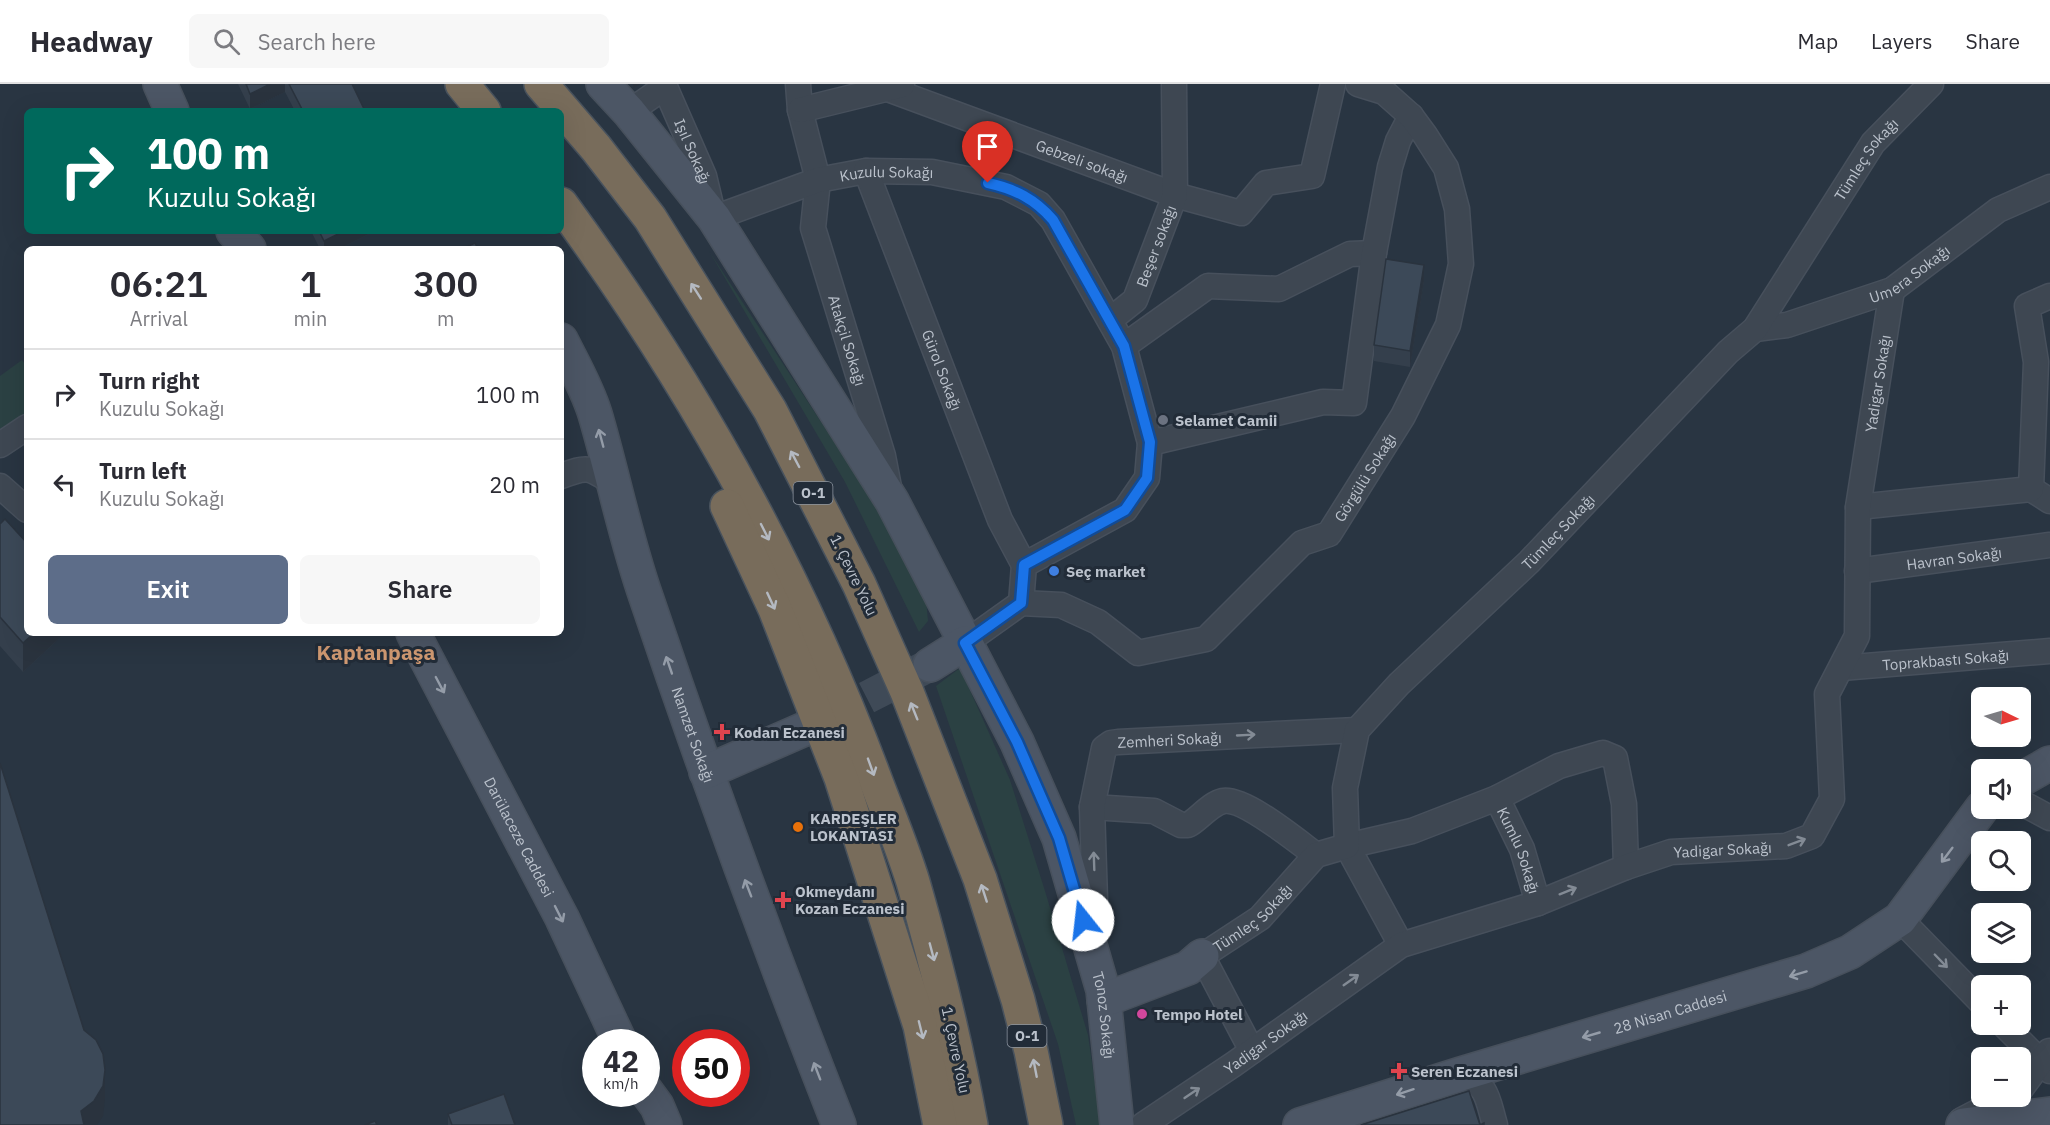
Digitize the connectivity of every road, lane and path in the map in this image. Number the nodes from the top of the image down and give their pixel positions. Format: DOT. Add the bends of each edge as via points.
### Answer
graph roads {
  1 [pos="160,84"];
  2 [pos="462,84"];
  3 [pos="541,84"];
  4 [pos="603,84"];
  5 [pos="798,84"];
  6 [pos="1174,84"];
  7 [pos="1333,84"];
  8 [pos="1358,84"];
  9 [pos="1930,84"];
  10 [pos="664,86"];
  11 [pos="896,86"];
  12 [pos="171,108"];
  13 [pos="482,108"];
  14 [pos="562,108"];
  15 [pos="800,110"];
  16 [pos="564,111"];
  17 [pos="629,112"];
  18 [pos="1411,116"];
  19 [pos="866,171"];
  20 [pos="818,180"];
  21 [pos="2050,187"];
  22 [pos="1175,195"];
  23 [pos="564,208"];
  24 [pos="714,218"];
  25 [pos="236,234"];
  26 [pos="246,246"];
  27 [pos="594,249"];
  28 [pos="1374,253"];
  29 [pos="1892,290"];
  30 [pos="2050,296"];
  31 [pos="1110,320"];
  32 [pos="1755,329"];
  33 [pos="564,346"];
  34 [pos="1124,346"];
  35 [pos="2043,361"];
  36 [pos="24,429"];
  37 [pos="1150,442"];
  38 [pos="0,445"];
  39 [pos="564,475"];
  40 [pos="613,483"];
  41 [pos="0,486"];
  42 [pos="2041,495"];
  43 [pos="892,501"];
  44 [pos="24,507"];
  45 [pos="1858,507"];
  46 [pos="2050,545"];
  47 [pos="1024,565"];
  48 [pos="1857,571"];
  49 [pos="1021,603"];
  50 [pos="415,636"];
  51 [pos="965,643"];
  52 [pos="2050,651"];
  53 [pos="930,665"];
  54 [pos="1841,668"];
  55 [pos="816,724"];
  56 [pos="1357,730"];
  57 [pos="2050,763"];
  58 [pos="706,772"];
  59 [pos="2031,774"];
  60 [pos="1497,798"];
  61 [pos="1092,807"];
  62 [pos="2031,808"];
  63 [pos="2050,818"];
  64 [pos="1974,819"];
  65 [pos="1347,846"];
  66 [pos="1316,855"];
  67 [pos="1626,867"];
  68 [pos="1538,903"];
  69 [pos="1900,919"];
  70 [pos="1089,940"];
  71 [pos="1401,945"];
  72 [pos="1202,956"];
  73 [pos="1102,992"];
  74 [pos="1971,992"];
  75 [pos="614,1029"];
  76 [pos="2016,1035"];
  77 [pos="1252,1051"];
  78 [pos="2047,1062"];
  79 [pos="1461,1074"];
  80 [pos="2031,1079"];
  81 [pos="644,1107"];
  82 [pos="657,1107"];
  83 [pos="1987,1107"];
  84 [pos="2050,1114"];
  85 [pos="1340,1119"];
  86 [pos="650,1125"];
  87 [pos="665,1125"];
  88 [pos="839,1125"];
  89 [pos="940,1125"];
  90 [pos="971,1125"];
  91 [pos="1046,1125"];
  92 [pos="1117,1125"];
  93 [pos="1143,1125"];
  94 [pos="1300,1125"];
  95 [pos="1496,1125"];
  96 [pos="1952,1125"];
  97 [pos="1963,1125"];
  1 -- 12 [label="main road"];
  2 -- 13 [label="highway"];
  14 -- 3 [label="highway, 1. Çevre Yolu / O-1, one-way"];
  4 -- 17 [label="main road, Tonoz Sokağı"];
  5 -- 15 [label="street"];
  6 -- 22 [label="street, Beşer sokağı"];
  7 -- 22 [label="street, Beşer sokağı" via="1312,176 1266,183 1241,213"];
  8 -- 18 [label="street, Görgülü Sokağı" via="1384,92"];
  9 -- 32 [label="street, Tümleç Sokağı" via="1873,143"];
  10 -- 17 [label="street, Işıl Sokağı"];
  10 -- 24 [label="street, Işıl Sokağı" via="704,176"];
  11 -- 15 [label="street"];
  11 -- 22 [label="street, Gebzeli sokağı"];
  15 -- 20 [label="street"];
  91 -- 16 [label="highway, 1. Çevre Yolu / O-1, one-way" via="1018,1000 980,879 907,692 859,584 770,410 650,218"];
  17 -- 24 [label="main road, Tonoz Sokağı"];
  18 -- 28 [label="street" via="1393,159"];
  18 -- 49 [label="street, Görgülü Sokağı" via="1446,168 1457,210 1461,264 1448,325 1403,416 1329,534 1302,543 1206,639 1138,653 1098,622 1061,605"];
  19 -- 20 [label="street, Kuzulu Sokağı"];
  19 -- 31 [label="street, Kuzulu Sokağı" via="932,172 1006,187 1039,204 1053,220"];
  19 -- 47 [label="street, Gürol Sokağı" via="1000,520"];
  20 -- 24 [label="street, Kuzulu Sokağı"];
  20 -- 43 [label="street, Atakçil Sokağı" via="813,228 883,456"];
  21 -- 29 [label="street, Umera Sokağı" via="1998,210"];
  22 -- 31 [label="street, Beşer sokağı" via="1135,300"];
  23 -- 27 [label="highway, 1. Çevre Yolu"];
  24 -- 43 [label="main road, Tonoz Sokağı"];
  25 -- 26 [label="main road"];
  27 -- 89 [label="highway, one-way" via="657,380 715,480 797,663 841,778 920,1026"];
  27 -- 90 [label="highway, 1. Çevre Yolu, one-way" via="653,337 750,503 824,652 912,879 949,1014"];
  28 -- 34 [label="street" via="1350,254 1279,289 1208,286"];
  28 -- 37 [label="street" via="1354,403 1323,402"];
  29 -- 32 [label="street, Umera Sokağı" via="1787,325"];
  29 -- 45 [label="street, Yadigar Sokağı"];
  30 -- 35 [label="street" via="2027,306"];
  31 -- 34 [label="street, Kuzulu Sokağı"];
  32 -- 56 [label="street, Tümleç Sokağı" via="1728,352 1529,562 1399,684"];
  40 -- 33 [label="main road, Namzet Sokağı, one-way" via="595,413"];
  34 -- 37 [label="street, Kuzulu Sokağı"];
  35 -- 42 [label="street"];
  36 -- 38 [label="street"];
  37 -- 47 [label="street, Kuzulu Sokağı" via="1147,478 1125,510"];
  39 -- 40 [label="street" via="582,469 595,471"];
  58 -- 40 [label="main road, Namzet Sokağı, one-way" via="644,593"];
  41 -- 44 [label="street"];
  42 -- 45 [label="street"];
  43 -- 51 [label="main road, Tonoz Sokağı"];
  45 -- 48 [label="street, Yadigar Sokağı"];
  46 -- 48 [label="street, Havran Sokağı"];
  47 -- 49 [label="street"];
  48 -- 54 [label="street, Yadigar Sokağı" via="1857,636"];
  49 -- 51 [label="street"];
  50 -- 75 [label="main road, Darülaceze Caddesi, one-way" via="567,928"];
  51 -- 53 [label="main road"];
  51 -- 70 [label="main road, Tonoz Sokağı" via="1017,742 1054,827"];
  52 -- 54 [label="street, Toprakbastı Sokağı"];
  67 -- 54 [label="street, Yadigar Sokağı, one-way" via="1671,852 1786,846 1812,836 1832,799 1827,694"];
  55 -- 58 [label="main road"];
  61 -- 56 [label="street, Zemheri Sokağı, one-way" via="1104,748 1111,743"];
  56 -- 65 [label="street" via="1345,788"];
  57 -- 59 [label="main road"];
  88 -- 58 [label="main road, Namzet Sokağı, one-way"];
  60 -- 65 [label="street" via="1412,831"];
  60 -- 67 [label="street" via="1559,766 1603,753 1615,758 1624,804"];
  60 -- 68 [label="street, Kumlu Sokağı" via="1522,849"];
  61 -- 66 [label="street" via="1154,811 1188,825 1216,804 1235,801"];
  70 -- 61 [label="street, Zemheri Sokağı, one-way" via="1095,900"];
  62 -- 63 [label="street"];
  64 -- 69 [label="main road, 28 Nisan Caddesi, one-way"];
  65 -- 66 [label="street"];
  65 -- 71 [label="street"];
  66 -- 72 [label="street, Tümleç Sokağı" via="1260,918"];
  68 -- 67 [label="street, Yadigar Sokağı, one-way"];
  68 -- 71 [label="street, Yadigar Sokağı"];
  69 -- 74 [label="street, one-way"];
  69 -- 79 [label="main road, 28 Nisan Caddesi, one-way" via="1850,952 1806,971"];
  70 -- 73 [label="main road, Tonoz Sokağı"];
  77 -- 71 [label="street, Yadigar Sokağı, one-way"];
  72 -- 73 [label="main road" via="1188,968"];
  72 -- 77 [label="street"];
  73 -- 92 [label="main road, Tonoz Sokağı"];
  76 -- 78 [label="street"];
  93 -- 77 [label="street, Yadigar Sokağı, one-way"];
  78 -- 80 [label="street"];
  79 -- 85 [label="main road, 28 Nisan Caddesi, one-way"];
  79 -- 95 [label="street" via="1484,1088"];
  81 -- 86 [label="main road"];
  82 -- 87 [label="main road"];
  83 -- 96 [label="street"];
  84 -- 97 [label="main road"];
  85 -- 94 [label="main road, 28 Nisan Caddesi"];
}
